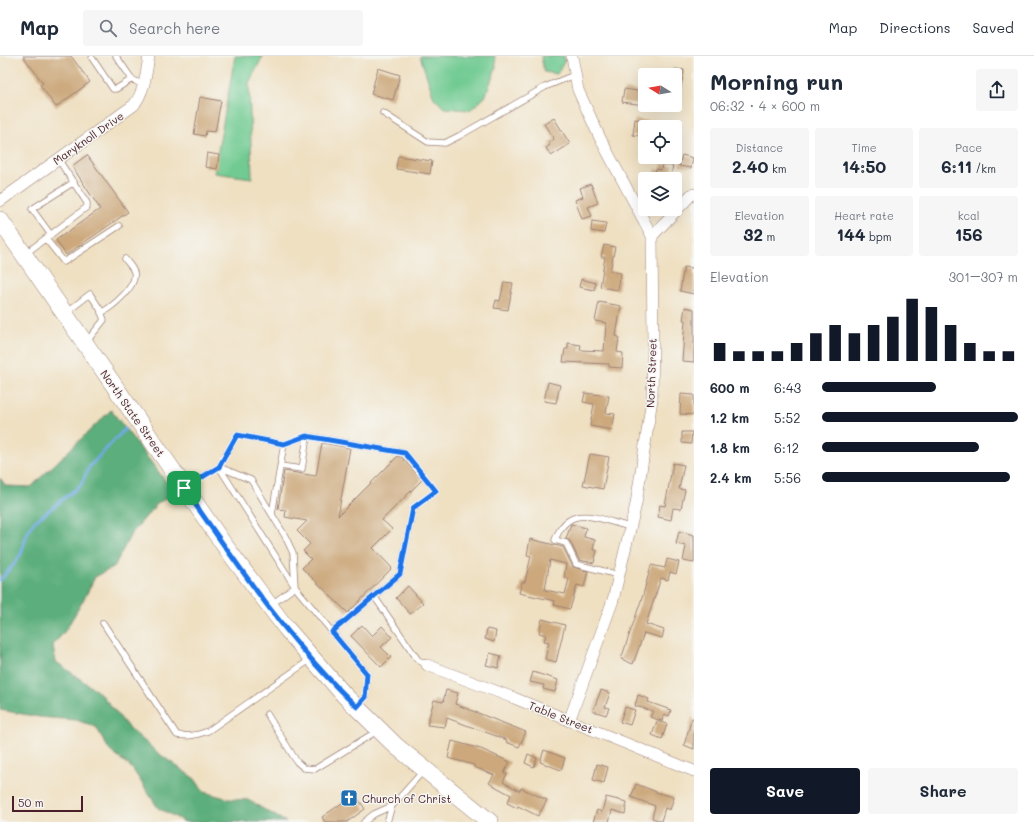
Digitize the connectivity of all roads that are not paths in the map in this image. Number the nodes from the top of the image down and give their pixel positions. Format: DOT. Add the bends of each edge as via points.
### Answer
graph roads {
  1 [pos="116,56"];
  2 [pos="149,56"];
  3 [pos="572,56"];
  4 [pos="92,58"];
  5 [pos="574,75"];
  6 [pos="132,80"];
  7 [pos="144,86"];
  8 [pos="383,113"];
  9 [pos="58,158"];
  10 [pos="74,182"];
  11 [pos="694,194"];
  12 [pos="0,201"];
  13 [pos="0,220"];
  14 [pos="119,226"];
  15 [pos="652,236"];
  16 [pos="49,237"];
  17 [pos="24,255"];
  18 [pos="125,259"];
  19 [pos="101,313"];
  20 [pos="65,314"];
  21 [pos="85,344"];
  22 [pos="306,436"];
  23 [pos="284,444"];
  24 [pos="280,466"];
  25 [pos="219,467"];
  26 [pos="184,488"];
  27 [pos="272,514"];
  28 [pos="630,527"];
  29 [pos="619,575"];
  30 [pos="295,588"];
  31 [pos="374,596"];
  32 [pos="269,606"];
  33 [pos="103,623"];
  34 [pos="332,632"];
  35 [pos="312,659"];
  36 [pos="427,665"];
  37 [pos="357,707"];
  38 [pos="267,714"];
  39 [pos="569,721"];
  40 [pos="379,730"];
  41 [pos="424,770"];
  42 [pos="694,771"];
  43 [pos="392,806"];
  44 [pos="364,822"];
  45 [pos="387,822"];
  46 [pos="490,822"];
  1 -- 6 [label="lane"];
  2 -- 7 [label="street, Maryknoll Drive"];
  3 -- 5 [label="street, North Street"];
  4 -- 6 [label="lane" via="112,89"];
  5 -- 8 [label="lane" via="545,87 445,143 428,142"];
  5 -- 15 [label="street, North Street" via="578,90 600,138"];
  6 -- 7 [label="lane"];
  7 -- 9 [label="street, Maryknoll Drive" via="134,105"];
  9 -- 10 [label="lane"];
  9 -- 12 [label="street, Maryknoll Drive"];
  10 -- 16 [label="lane" via="88,207"];
  10 -- 16 [label="lane" via="32,209"];
  11 -- 15 [label="street"];
  13 -- 17 [label="main road, North State Street"];
  14 -- 16 [label="lane" via="64,262"];
  15 -- 28 [label="street, North Street" via="652,399"];
  16 -- 17 [label="lane"];
  17 -- 20 [label="main road, North State Street"];
  18 -- 19 [label="lane" via="134,272 134,281 118,302"];
  19 -- 20 [label="lane" via="90,294"];
  19 -- 21 [label="lane" via="104,320"];
  20 -- 21 [label="main road, North State Street"];
  21 -- 26 [label="main road, North State Street"];
  22 -- 23 [label="lane"];
  22 -- 24 [label="lane" via="302,469"];
  22 -- 31 [label="lane" via="405,453 436,491 413,508 400,574"];
  23 -- 24 [label="lane"];
  23 -- 25 [label="lane" via="237,435"];
  24 -- 27 [label="lane"];
  25 -- 26 [label="lane"];
  25 -- 27 [label="lane" via="250,480"];
  25 -- 30 [label="lane"];
  26 -- 32 [label="main road, North State Street"];
  27 -- 30 [label="lane" via="293,553"];
  28 -- 29 [label="street, North Street"];
  28 -- 29 [label="lane" via="588,516 578,516 567,520 559,529 555,540 566,542 576,564"];
  29 -- 39 [label="street, North Street" via="614,600"];
  30 -- 32 [label="lane"];
  30 -- 34 [label="lane"];
  31 -- 34 [label="lane"];
  31 -- 36 [label="lane" via="418,660"];
  32 -- 35 [label="main road, North State Street"];
  33 -- 35 [label="lane" via="177,735 194,736 208,731"];
  34 -- 37 [label="lane" via="367,674 365,698"];
  35 -- 37 [label="main road, North State Street"];
  36 -- 39 [label="street, Table Street"];
  37 -- 40 [label="main road, North State Street"];
  38 -- 40 [label="lane" via="297,762 304,768 315,769"];
  39 -- 42 [label="street, Table Street"];
  40 -- 41 [label="main road, North State Street"];
  41 -- 43 [label="lane"];
  41 -- 46 [label="main road, North State Street"];
  43 -- 44 [label="lane"];
  43 -- 45 [label="lane"];
}
